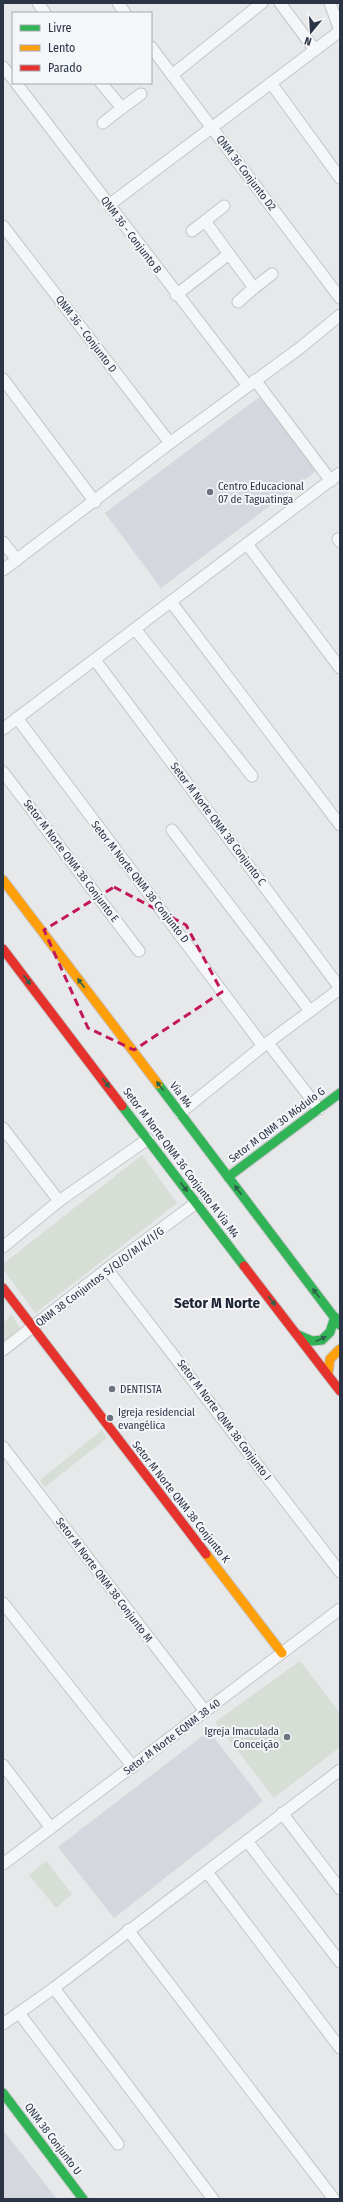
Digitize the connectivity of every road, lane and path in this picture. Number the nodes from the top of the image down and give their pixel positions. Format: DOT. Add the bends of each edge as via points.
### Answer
graph roads {
  1 [pos="38,3"];
  2 [pos="118,3"];
  3 [pos="262,3"];
  4 [pos="280,3"];
  5 [pos="330,3"];
  6 [pos="44,12"];
  7 [pos="125,12"];
  8 [pos="152,48"];
  9 [pos="315,50"];
  10 [pos="3,67"];
  11 [pos="172,75"];
  12 [pos="12,78"];
  13 [pos="17,84"];
  14 [pos="102,84"];
  15 [pos="271,84"];
  16 [pos="141,94"];
  17 [pos="122,108"];
  18 [pos="103,123"];
  19 [pos="211,126"];
  20 [pos="340,178"];
  21 [pos="109,205"];
  22 [pos="224,206"];
  23 [pos="205,221"];
  24 [pos="3,226"];
  25 [pos="192,231"];
  26 [pos="229,254"];
  27 [pos="272,274"];
  28 [pos="254,288"];
  29 [pos="176,295"];
  30 [pos="340,298"];
  31 [pos="238,302"];
  32 [pos="340,315"];
  33 [pos="3,379"];
  34 [pos="251,383"];
  35 [pos="170,443"];
  36 [pos="340,473"];
  37 [pos="330,481"];
  38 [pos="95,502"];
  39 [pos="3,542"];
  40 [pos="247,544"];
  41 [pos="17,560"];
  42 [pos="3,570"];
  43 [pos="171,602"];
  44 [pos="135,629"];
  45 [pos="95,660"];
  46 [pos="340,668"];
  47 [pos="17,718"];
  48 [pos="3,729"];
  49 [pos="3,772"];
  50 [pos="252,776"];
  51 [pos="340,825"];
  52 [pos="172,830"];
  53 [pos="3,880"];
  54 [pos="3,949"];
  55 [pos="139,950"];
  56 [pos="340,989"];
  57 [pos="310,1011"];
  58 [pos="265,1044"];
  59 [pos="340,1093"];
  60 [pos="319,1109"];
  61 [pos="180,1113"];
  62 [pos="3,1128"];
  63 [pos="148,1139"];
  64 [pos="228,1177"];
  65 [pos="60,1201"];
  66 [pos="196,1203"];
  67 [pos="3,1247"];
  68 [pos="108,1269"];
  69 [pos="3,1288"];
  70 [pos="337,1321"];
  71 [pos="32,1328"];
  72 [pos="296,1334"];
  73 [pos="340,1349"];
  74 [pos="3,1350"];
  75 [pos="328,1374"];
  76 [pos="340,1391"];
  77 [pos="3,1448"];
  78 [pos="340,1572"];
  79 [pos="3,1603"];
  80 [pos="339,1613"];
  81 [pos="282,1653"];
  82 [pos="205,1712"];
  83 [pos="3,1765"];
  84 [pos="133,1766"];
  85 [pos="340,1770"];
  86 [pos="282,1813"];
  87 [pos="51,1828"];
  88 [pos="247,1840"];
  89 [pos="3,1864"];
  90 [pos="207,1872"];
  91 [pos="340,1889"];
  92 [pos="128,1930"];
  93 [pos="340,1962"];
  94 [pos="54,1988"];
  95 [pos="19,2013"];
  96 [pos="3,2024"];
  97 [pos="340,2048"];
  98 [pos="3,2093"];
  99 [pos="118,2144"];
  100 [pos="83,2199"];
  101 [pos="213,2199"];
  102 [pos="334,2199"];
  1 -- 6 [label="street"];
  2 -- 7 [label="street"];
  3 -- 11 [label="street"];
  4 -- 9 [label="street"];
  5 -- 9 [label="street" via="340,31"];
  8 -- 11 [label="street, QNM 36 Conjunto D2"];
  9 -- 15 [label="street"];
  10 -- 12 [label="street"];
  11 -- 19 [label="street, QNM 36 Conjunto D2"];
  13 -- 21 [label="street, QNM 36 - Conjunto B"];
  14 -- 17 [label="street"];
  15 -- 19 [label="street"];
  15 -- 20 [label="street"];
  16 -- 17 [label="street"];
  17 -- 18 [label="street"];
  19 -- 21 [label="street"];
  19 -- 30 [label="street, QNM 36 Conjunto D2"];
  21 -- 29 [label="street, QNM 36 - Conjunto B"];
  22 -- 23 [label="street"];
  23 -- 25 [label="street"];
  23 -- 26 [label="street"];
  24 -- 35 [label="street, QNM 36 - Conjunto D"];
  26 -- 28 [label="street"];
  26 -- 29 [label="street"];
  27 -- 28 [label="street"];
  28 -- 31 [label="street"];
  29 -- 34 [label="street, QNM 36 - Conjunto B"];
  32 -- 34 [label="street"];
  33 -- 38 [label="street"];
  34 -- 35 [label="street"];
  34 -- 37 [label="street, QNM 36 - Conjunto B"];
  35 -- 38 [label="street"];
  36 -- 37 [label="street"];
  37 -- 40 [label="street"];
  38 -- 41 [label="street"];
  39 -- 41 [label="street"];
  40 -- 43 [label="street"];
  40 -- 46 [label="street"];
  41 -- 42 [label="street"];
  43 -- 44 [label="street"];
  43 -- 51 [label="street"];
  44 -- 45 [label="street"];
  44 -- 50 [label="street"];
  45 -- 47 [label="street"];
  45 -- 56 [label="street, Setor M Norte QNM 38 Conjunto C"];
  47 -- 48 [label="street"];
  47 -- 58 [label="street, Setor M Norte QNM 38 Conjunto D"];
  49 -- 55 [label="street, Setor M Norte QNM 38 Conjunto E"];
  52 -- 57 [label="street"];
  61 -- 53 [label="main road, Via M4, one-way"];
  54 -- 63 [label="main road, Setor M Norte QNM 36 Conjunto M Via M4, one-way"];
  56 -- 57 [label="street"];
  57 -- 58 [label="street"];
  58 -- 60 [label="street, Setor M Norte QNM 38 Conjunto D"];
  58 -- 61 [label="street"];
  59 -- 60 [label="main road, Setor M QNM 30 Módulo G"];
  60 -- 64 [label="main road, Setor M QNM 30 Módulo G"];
  61 -- 64 [label="main road, Via M4"];
  62 -- 65 [label="street"];
  63 -- 65 [label="street"];
  63 -- 66 [label="main road, Setor M Norte QNM 36 Conjunto M Via M4, one-way"];
  70 -- 64 [label="main road, Via M4, one-way"];
  65 -- 67 [label="street"];
  66 -- 68 [label="street, QNM 38 Conjuntos S/Q/O/M/K/I/G"];
  66 -- 72 [label="main road, Setor M Norte QNM 36 Conjunto M Via M4, one-way"];
  68 -- 71 [label="street, QNM 38 Conjuntos S/Q/O/M/K/I/G"];
  68 -- 78 [label="street, Setor M Norte QNM 38 Conjunto I"];
  69 -- 71 [label="main road, Setor M Norte QNM 38 Conjunto K"];
  72 -- 70 [label="main road, one-way" via="313,1343 321,1341 329,1336"];
  71 -- 74 [label="street, QNM 38 Conjuntos S/Q/O/M/K/I/G"];
  71 -- 81 [label="main road, Setor M Norte QNM 38 Conjunto K"];
  72 -- 75 [label="main road, Setor M Norte QNM 36 Conjunto M Via M4"];
  73 -- 75 [label="main road" via="330,1359"];
  75 -- 76 [label="main road, Setor M Norte QNM 36 Conjunto M Via M4"];
  77 -- 82 [label="street, Setor M Norte QNM 38 Conjunto M"];
  79 -- 84 [label="street"];
  80 -- 81 [label="street, Setor M Norte EQNM 38 40"];
  81 -- 82 [label="street, Setor M Norte EQNM 38 40"];
  82 -- 84 [label="street, Setor M Norte EQNM 38 40"];
  83 -- 87 [label="street"];
  84 -- 87 [label="street, Setor M Norte EQNM 38 40"];
  85 -- 86 [label="street"];
  86 -- 88 [label="street"];
  86 -- 91 [label="street"];
  87 -- 89 [label="street, Setor M Norte EQNM 38 40"];
  88 -- 90 [label="street"];
  88 -- 93 [label="street"];
  90 -- 92 [label="street"];
  90 -- 97 [label="street"];
  92 -- 94 [label="street"];
  92 -- 102 [label="street"];
  94 -- 95 [label="street"];
  94 -- 101 [label="street"];
  95 -- 96 [label="street"];
  95 -- 99 [label="street"];
  98 -- 100 [label="main road, QNM 38 Conjunto U"];
}
